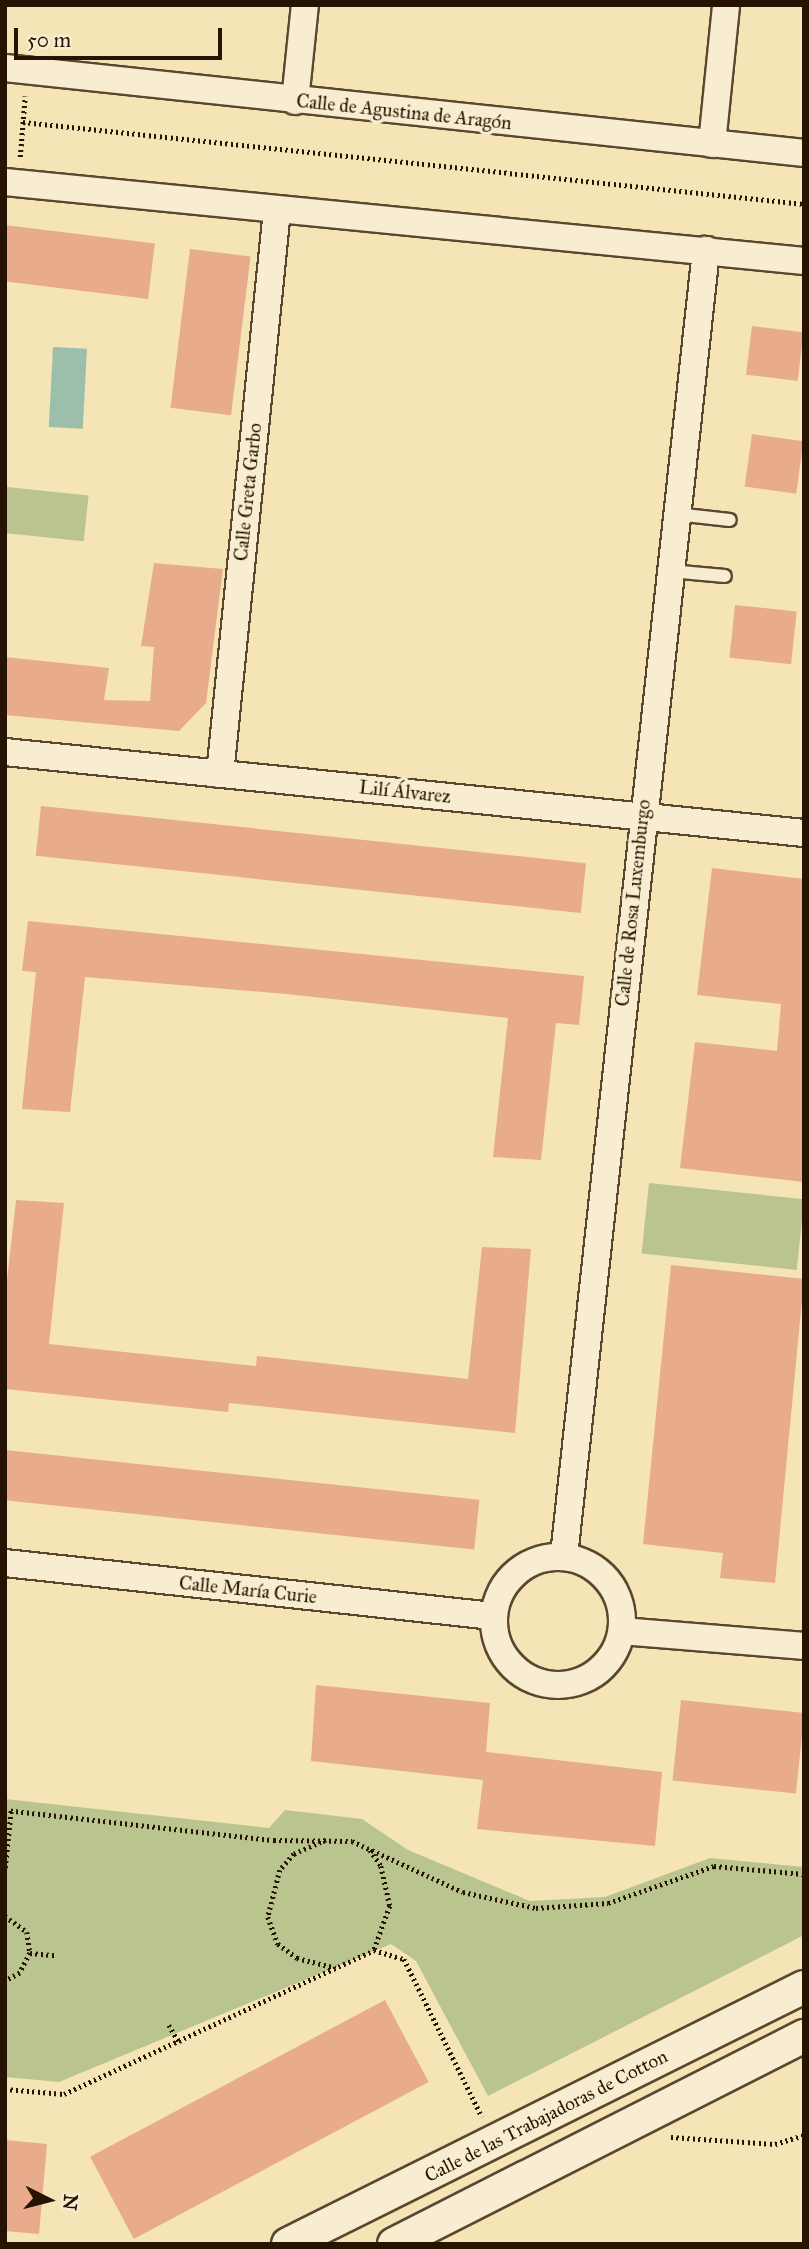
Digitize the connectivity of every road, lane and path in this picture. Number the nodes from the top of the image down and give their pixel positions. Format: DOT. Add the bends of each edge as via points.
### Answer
graph roads {
  1 [pos="305,5"];
  2 [pos="726,5"];
  3 [pos="16,71"];
  4 [pos="295,101"];
  5 [pos="23,122"];
  6 [pos="712,144"];
  7 [pos="804,153"];
  8 [pos="12,181"];
  9 [pos="804,204"];
  10 [pos="277,210"];
  11 [pos="706,250"];
  12 [pos="804,261"];
  13 [pos="676,514"];
  14 [pos="730,520"];
  15 [pos="670,571"];
  16 [pos="725,576"];
  17 [pos="5,752"];
  18 [pos="220,774"];
  19 [pos="642,816"];
  20 [pos="804,833"];
  21 [pos="564,1556"];
  22 [pos="5,1563"];
  23 [pos="492,1616"];
  24 [pos="622,1631"];
  25 [pos="804,1646"];
  26 [pos="8,1810"];
  27 [pos="331,1839"];
  28 [pos="369,1849"];
  29 [pos="5,1868"];
  30 [pos="804,1874"];
  31 [pos="5,1916"];
  32 [pos="374,1950"];
  33 [pos="30,1953"];
  34 [pos="55,1955"];
  35 [pos="337,1968"];
  36 [pos="5,1981"];
  37 [pos="804,1987"];
  38 [pos="169,2025"];
  39 [pos="804,2036"];
  40 [pos="180,2044"];
  41 [pos="5,2089"];
  42 [pos="804,2135"];
  43 [pos="667,2137"];
  44 [pos="494,2141"];
  45 [pos="288,2244"];
  46 [pos="394,2244"];
  1 -- 4 [label="street"];
  2 -- 6 [label="street"];
  3 -- 4 [label="street, Calle de Agustina de Aragón"];
  3 -- 5 [label="path"];
  4 -- 6 [label="street, Calle de Agustina de Aragón"];
  5 -- 8 [label="path"];
  5 -- 9 [label="path"];
  6 -- 7 [label="street, Calle de Agustina de Aragón"];
  8 -- 10 [label="street"];
  10 -- 11 [label="street"];
  10 -- 18 [label="street, Calle Greta Garbo"];
  11 -- 12 [label="street"];
  11 -- 13 [label="street, Calle de Rosa Luxemburgo"];
  13 -- 14 [label="lane"];
  13 -- 15 [label="street, Calle de Rosa Luxemburgo"];
  15 -- 16 [label="lane"];
  15 -- 19 [label="street, Calle de Rosa Luxemburgo"];
  17 -- 18 [label="street, Lilí Álvarez"];
  18 -- 19 [label="street, Lilí Álvarez"];
  19 -- 20 [label="street, Lilí Álvarez"];
  19 -- 21 [label="street, Calle de Rosa Luxemburgo"];
  21 -- 23 [label="street" via="520,1568 502,1588"];
  21 -- 24 [label="street" via="603,1573 622,1608"];
  22 -- 23 [label="street, Calle María Curie"];
  23 -- 24 [label="street" via="509,1664 527,1678 555,1686 596,1674 612,1657"];
  24 -- 25 [label="street"];
  26 -- 27 [label="path" via="274,1840"];
  26 -- 29 [label="path"];
  27 -- 28 [label="path"];
  27 -- 35 [label="path" via="294,1854 280,1870 268,1917 278,1944 297,1958"];
  28 -- 30 [label="path" via="463,1892 536,1908 608,1903 713,1866"];
  28 -- 32 [label="path" via="381,1866 390,1906"];
  31 -- 33 [label="path" via="27,1932"];
  32 -- 35 [label="path"];
  32 -- 44 [label="path" via="404,1959"];
  33 -- 34 [label="path"];
  33 -- 36 [label="path" via="20,1973"];
  35 -- 40 [label="path"];
  37 -- 44 [label="street, Calle de las Trabajadoras de Cotton"];
  38 -- 40 [label="path"];
  39 -- 46 [label="street"];
  40 -- 41 [label="path" via="64,2094"];
  42 -- 43 [label="path" via="775,2144"];
  44 -- 45 [label="street, Calle de las Trabajadoras de Cotton"];
}
